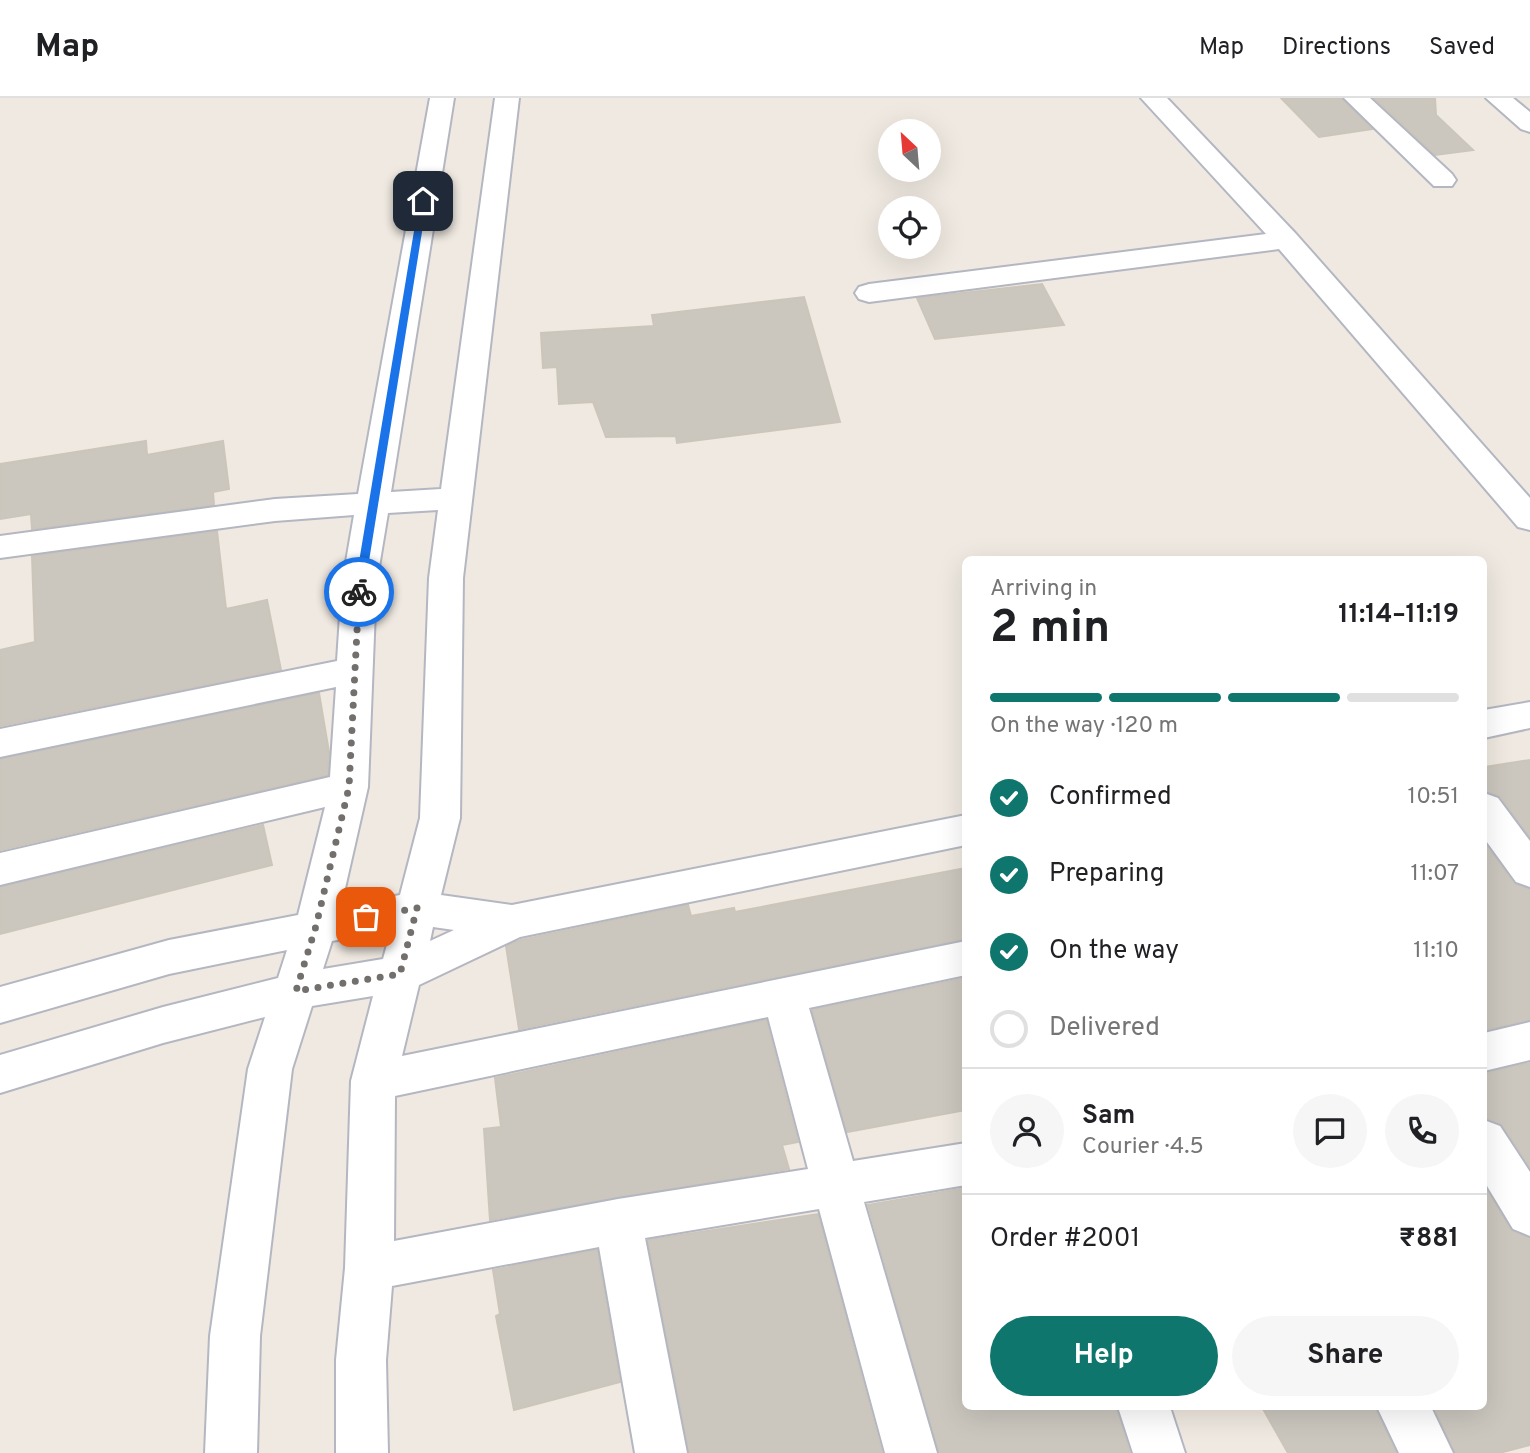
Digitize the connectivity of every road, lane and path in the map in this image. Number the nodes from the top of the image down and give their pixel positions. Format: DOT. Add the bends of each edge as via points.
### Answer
graph roads {
  1 [pos="442,98"];
  2 [pos="507,98"];
  3 [pos="1153,98"];
  4 [pos="1356,98"];
  5 [pos="1499,98"];
  6 [pos="1530,124"];
  7 [pos="1443,180"];
  8 [pos="1286,240"];
  9 [pos="869,293"];
  10 [pos="253,495"];
  11 [pos="456,498"];
  12 [pos="373,504"];
  13 [pos="1530,519"];
  14 [pos="0,531"];
  15 [pos="0,547"];
  16 [pos="354,670"];
  17 [pos="1530,715"];
  18 [pos="1487,723"];
  19 [pos="0,743"];
  20 [pos="349,787"];
  21 [pos="1487,812"];
  22 [pos="962,831"];
  23 [pos="0,869"];
  24 [pos="1530,871"];
  25 [pos="417,908"];
  26 [pos="512,922"];
  27 [pos="316,926"];
  28 [pos="962,959"];
  29 [pos="400,974"];
  30 [pos="296,991"];
  31 [pos="784,998"];
  32 [pos="0,1005"];
  33 [pos="1530,1041"];
  34 [pos="1487,1051"];
  35 [pos="0,1074"];
  36 [pos="373,1081"];
  37 [pos="1487,1145"];
  38 [pos="962,1165"];
  39 [pos="837,1184"];
  40 [pos="1530,1214"];
  41 [pos="618,1221"];
  42 [pos="369,1268"];
  43 [pos="1145,1410"];
  44 [pos="1405,1410"];
  45 [pos="232,1453"];
  46 [pos="362,1453"];
  47 [pos="661,1453"];
  48 [pos="911,1453"];
  49 [pos="1159,1453"];
  50 [pos="1427,1453"];
  1 -- 12 [label="street"];
  2 -- 11 [label="street"];
  3 -- 8 [label="street"];
  4 -- 7 [label="street"];
  5 -- 6 [label="street"];
  8 -- 9 [label="street"];
  8 -- 13 [label="street"];
  10 -- 14 [label="street"];
  11 -- 12 [label="street"];
  11 -- 25 [label="street" via="446,578 440,818"];
  12 -- 15 [label="street" via="208,517"];
  12 -- 16 [label="street" via="359,586"];
  16 -- 19 [label="street"];
  16 -- 20 [label="street"];
  17 -- 18 [label="street"];
  20 -- 23 [label="street"];
  20 -- 27 [label="street"];
  21 -- 24 [label="street"];
  22 -- 26 [label="street"];
  25 -- 26 [label="street"];
  25 -- 27 [label="street"];
  25 -- 29 [label="street"];
  26 -- 29 [label="street"];
  27 -- 30 [label="street"];
  27 -- 32 [label="street" via="169,957"];
  28 -- 31 [label="street"];
  29 -- 30 [label="street"];
  29 -- 36 [label="street"];
  30 -- 35 [label="street"];
  30 -- 45 [label="street" via="270,1069 235,1336"];
  31 -- 36 [label="street"];
  31 -- 39 [label="street"];
  33 -- 34 [label="street"];
  36 -- 42 [label="street"];
  37 -- 40 [label="street"];
  38 -- 39 [label="street"];
  39 -- 41 [label="street"];
  39 -- 48 [label="street"];
  41 -- 42 [label="street"];
  41 -- 47 [label="street"];
  42 -- 46 [label="street" via="361,1360"];
  43 -- 49 [label="street"];
  44 -- 50 [label="street"];
}
